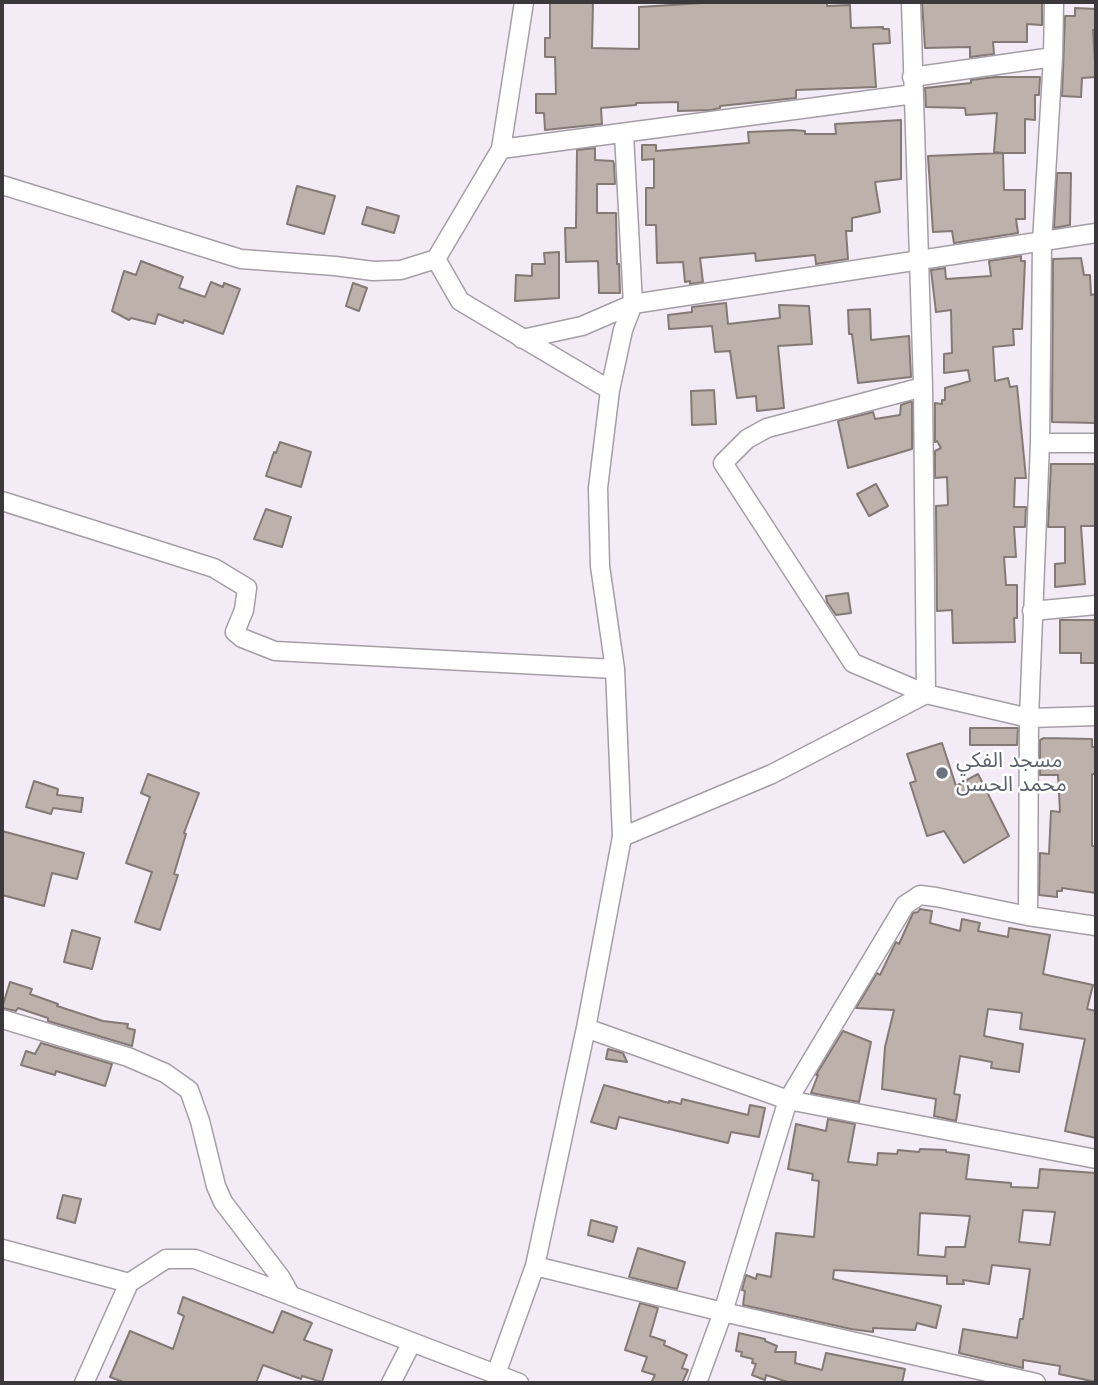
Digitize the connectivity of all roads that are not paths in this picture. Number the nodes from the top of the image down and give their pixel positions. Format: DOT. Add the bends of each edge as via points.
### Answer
graph roads {
  1 [pos="524,2"];
  2 [pos="911,2"];
  3 [pos="1054,2"];
  4 [pos="1053,57"];
  5 [pos="913,85"];
  6 [pos="624,134"];
  7 [pos="501,149"];
  8 [pos="2,185"];
  9 [pos="1096,233"];
  10 [pos="1042,242"];
  11 [pos="436,259"];
  12 [pos="920,260"];
  13 [pos="633,304"];
  14 [pos="522,338"];
  15 [pos="923,387"];
  16 [pos="610,390"];
  17 [pos="1040,443"];
  18 [pos="1096,443"];
  19 [pos="2,501"];
  20 [pos="1096,605"];
  21 [pos="1032,611"];
  22 [pos="615,669"];
  23 [pos="926,694"];
  24 [pos="1096,716"];
  25 [pos="1029,718"];
  26 [pos="622,837"];
  27 [pos="1028,916"];
  28 [pos="1096,926"];
  29 [pos="2,1019"];
  30 [pos="586,1028"];
  31 [pos="788,1100"];
  32 [pos="1096,1159"];
  33 [pos="2,1249"];
  34 [pos="535,1266"];
  35 [pos="129,1283"];
  36 [pos="290,1296"];
  37 [pos="723,1312"];
  38 [pos="412,1342"];
  39 [pos="496,1374"];
  40 [pos="996,1379"];
  41 [pos="84,1383"];
  42 [pos="391,1383"];
  43 [pos="519,1383"];
  44 [pos="697,1383"];
  45 [pos="1036,1383"];
  1 -- 7 [label="street"];
  2 -- 5 [label="street"];
  3 -- 4 [label="street"];
  4 -- 5 [label="street"];
  4 -- 10 [label="street"];
  5 -- 6 [label="street"];
  5 -- 12 [label="street"];
  6 -- 7 [label="street"];
  6 -- 13 [label="street"];
  7 -- 11 [label="street"];
  8 -- 11 [label="street" via="240,259 373,271 401,270"];
  9 -- 10 [label="street"];
  10 -- 12 [label="street"];
  10 -- 17 [label="street"];
  11 -- 14 [label="street" via="460,302"];
  12 -- 13 [label="street"];
  12 -- 15 [label="street"];
  13 -- 14 [label="street" via="582,326"];
  13 -- 16 [label="street"];
  14 -- 16 [label="street"];
  15 -- 23 [label="street"];
  15 -- 23 [label="street" via="767,428 747,439 723,463 853,663"];
  16 -- 22 [label="street" via="598,488 600,566"];
  17 -- 18 [label="street"];
  17 -- 21 [label="street"];
  19 -- 22 [label="street" via="214,568 247,588 235,632 275,651"];
  20 -- 21 [label="street"];
  21 -- 25 [label="street"];
  22 -- 26 [label="street"];
  23 -- 25 [label="street"];
  23 -- 26 [label="street" via="772,774"];
  24 -- 25 [label="street"];
  25 -- 27 [label="street"];
  26 -- 30 [label="street"];
  27 -- 28 [label="street"];
  27 -- 31 [label="street" via="920,895 905,905"];
  29 -- 36 [label="street" via="128,1057 165,1073 189,1090 223,1202"];
  30 -- 31 [label="street"];
  30 -- 34 [label="street"];
  31 -- 32 [label="street"];
  31 -- 37 [label="street"];
  33 -- 35 [label="street"];
  34 -- 37 [label="street"];
  34 -- 39 [label="street"];
  35 -- 36 [label="street" via="166,1259 195,1259"];
  35 -- 41 [label="street"];
  36 -- 38 [label="street"];
  37 -- 40 [label="street"];
  37 -- 44 [label="street"];
  38 -- 39 [label="street"];
  38 -- 42 [label="street"];
  39 -- 43 [label="street"];
  40 -- 45 [label="street"];
}
